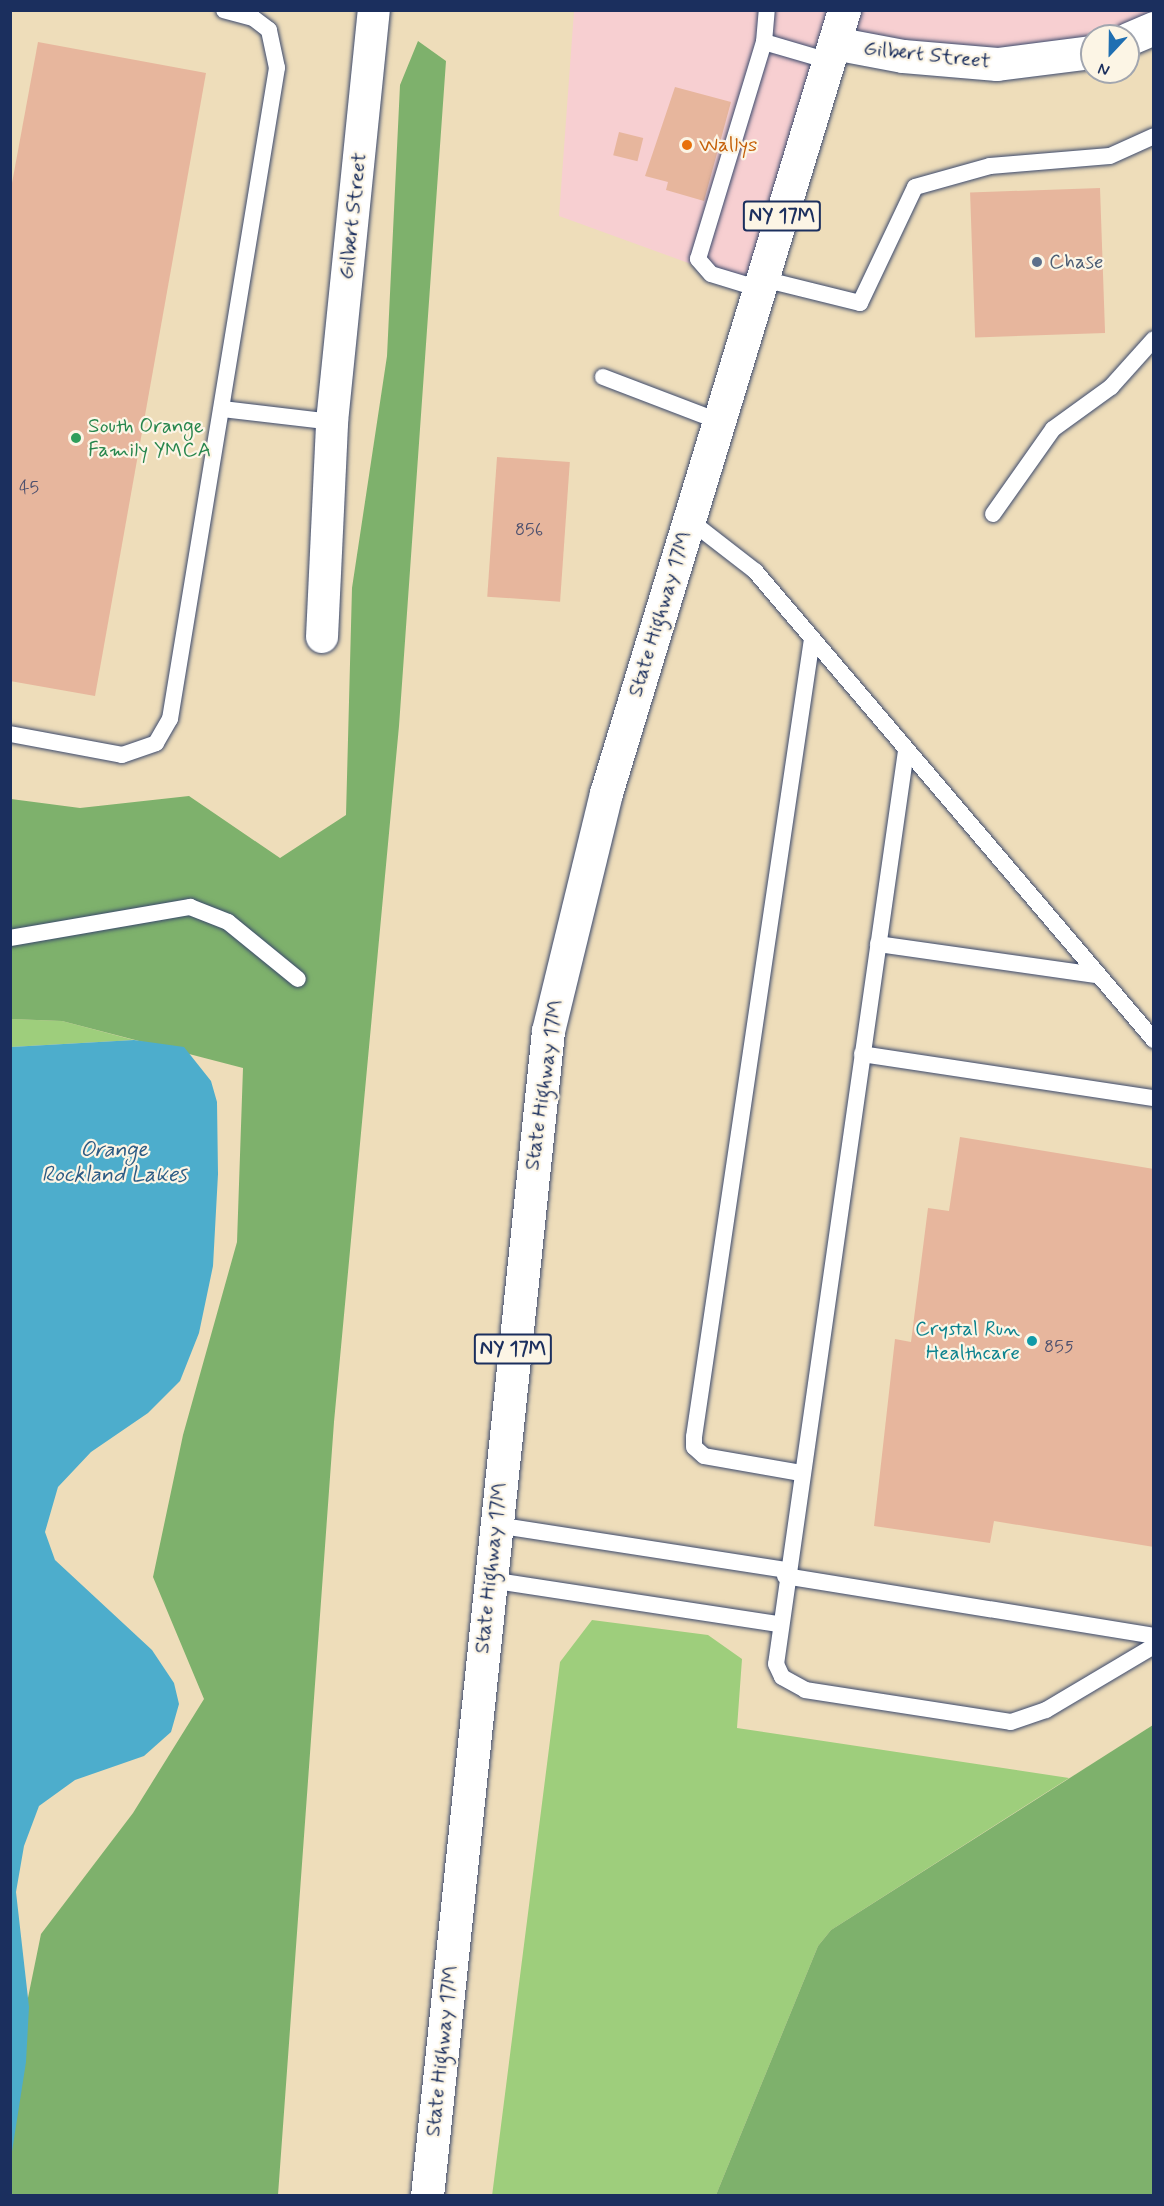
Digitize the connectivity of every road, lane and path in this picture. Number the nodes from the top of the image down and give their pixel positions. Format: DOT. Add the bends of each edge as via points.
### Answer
graph roads {
  1 [pos="224,10"];
  2 [pos="374,10"];
  3 [pos="767,10"];
  4 [pos="844,10"];
  5 [pos="1154,28"];
  6 [pos="1140,34"];
  7 [pos="764,42"];
  8 [pos="832,52"];
  9 [pos="1080,54"];
  10 [pos="1154,136"];
  11 [pos="761,284"];
  12 [pos="1154,339"];
  13 [pos="603,377"];
  14 [pos="222,409"];
  15 [pos="718,421"];
  16 [pos="332,423"];
  17 [pos="993,514"];
  18 [pos="688,519"];
  19 [pos="322,637"];
  20 [pos="812,639"];
  21 [pos="10,734"];
  22 [pos="906,751"];
  23 [pos="10,938"];
  24 [pos="878,944"];
  25 [pos="1097,975"];
  26 [pos="298,979"];
  27 [pos="1154,1040"];
  28 [pos="862,1054"];
  29 [pos="1154,1098"];
  30 [pos="801,1473"];
  31 [pos="496,1526"];
  32 [pos="786,1573"];
  33 [pos="490,1580"];
  34 [pos="779,1624"];
  35 [pos="1154,1636"];
  36 [pos="1154,1646"];
  37 [pos="427,2196"];
  1 -- 14 [label="lane" via="253,18 269,30 277,68"];
  2 -- 16 [label="street, Gilbert Street"];
  3 -- 7 [label="lane"];
  4 -- 8 [label="main road, State Highway 17M / NY 17M"];
  5 -- 6 [label="main road"];
  7 -- 8 [label="lane"];
  7 -- 11 [label="lane" via="699,259 711,274"];
  8 -- 9 [label="main road, Gilbert Street" via="997,64"];
  8 -- 11 [label="main road, State Highway 17M / NY 17M"];
  10 -- 11 [label="lane" via="1110,156 990,166 915,187 860,303"];
  11 -- 15 [label="main road, State Highway 17M / NY 17M"];
  12 -- 17 [label="lane" via="1111,387 1053,429"];
  13 -- 15 [label="lane"];
  14 -- 16 [label="lane"];
  14 -- 21 [label="lane" via="189,618 164,732 145,750 122,755"];
  15 -- 18 [label="main road, State Highway 17M / NY 17M"];
  16 -- 19 [label="street, Gilbert Street"];
  18 -- 20 [label="lane" via="755,571"];
  18 -- 31 [label="main road, State Highway 17M / NY 17M" via="606,793 548,1031"];
  20 -- 22 [label="lane"];
  20 -- 30 [label="lane" via="694,1437 694,1447 704,1456"];
  22 -- 24 [label="lane"];
  22 -- 25 [label="lane"];
  23 -- 26 [label="lane" via="190,907 228,922"];
  24 -- 25 [label="lane"];
  24 -- 28 [label="lane"];
  25 -- 27 [label="lane"];
  28 -- 29 [label="lane"];
  28 -- 30 [label="lane"];
  30 -- 32 [label="lane"];
  31 -- 32 [label="lane"];
  31 -- 33 [label="main road, State Highway 17M / NY 17M"];
  32 -- 34 [label="lane"];
  32 -- 35 [label="lane"];
  33 -- 34 [label="lane"];
  33 -- 37 [label="main road, State Highway 17M / NY 17M"];
  34 -- 36 [label="lane" via="776,1664 792,1685 1011,1722 1046,1710"];
}
